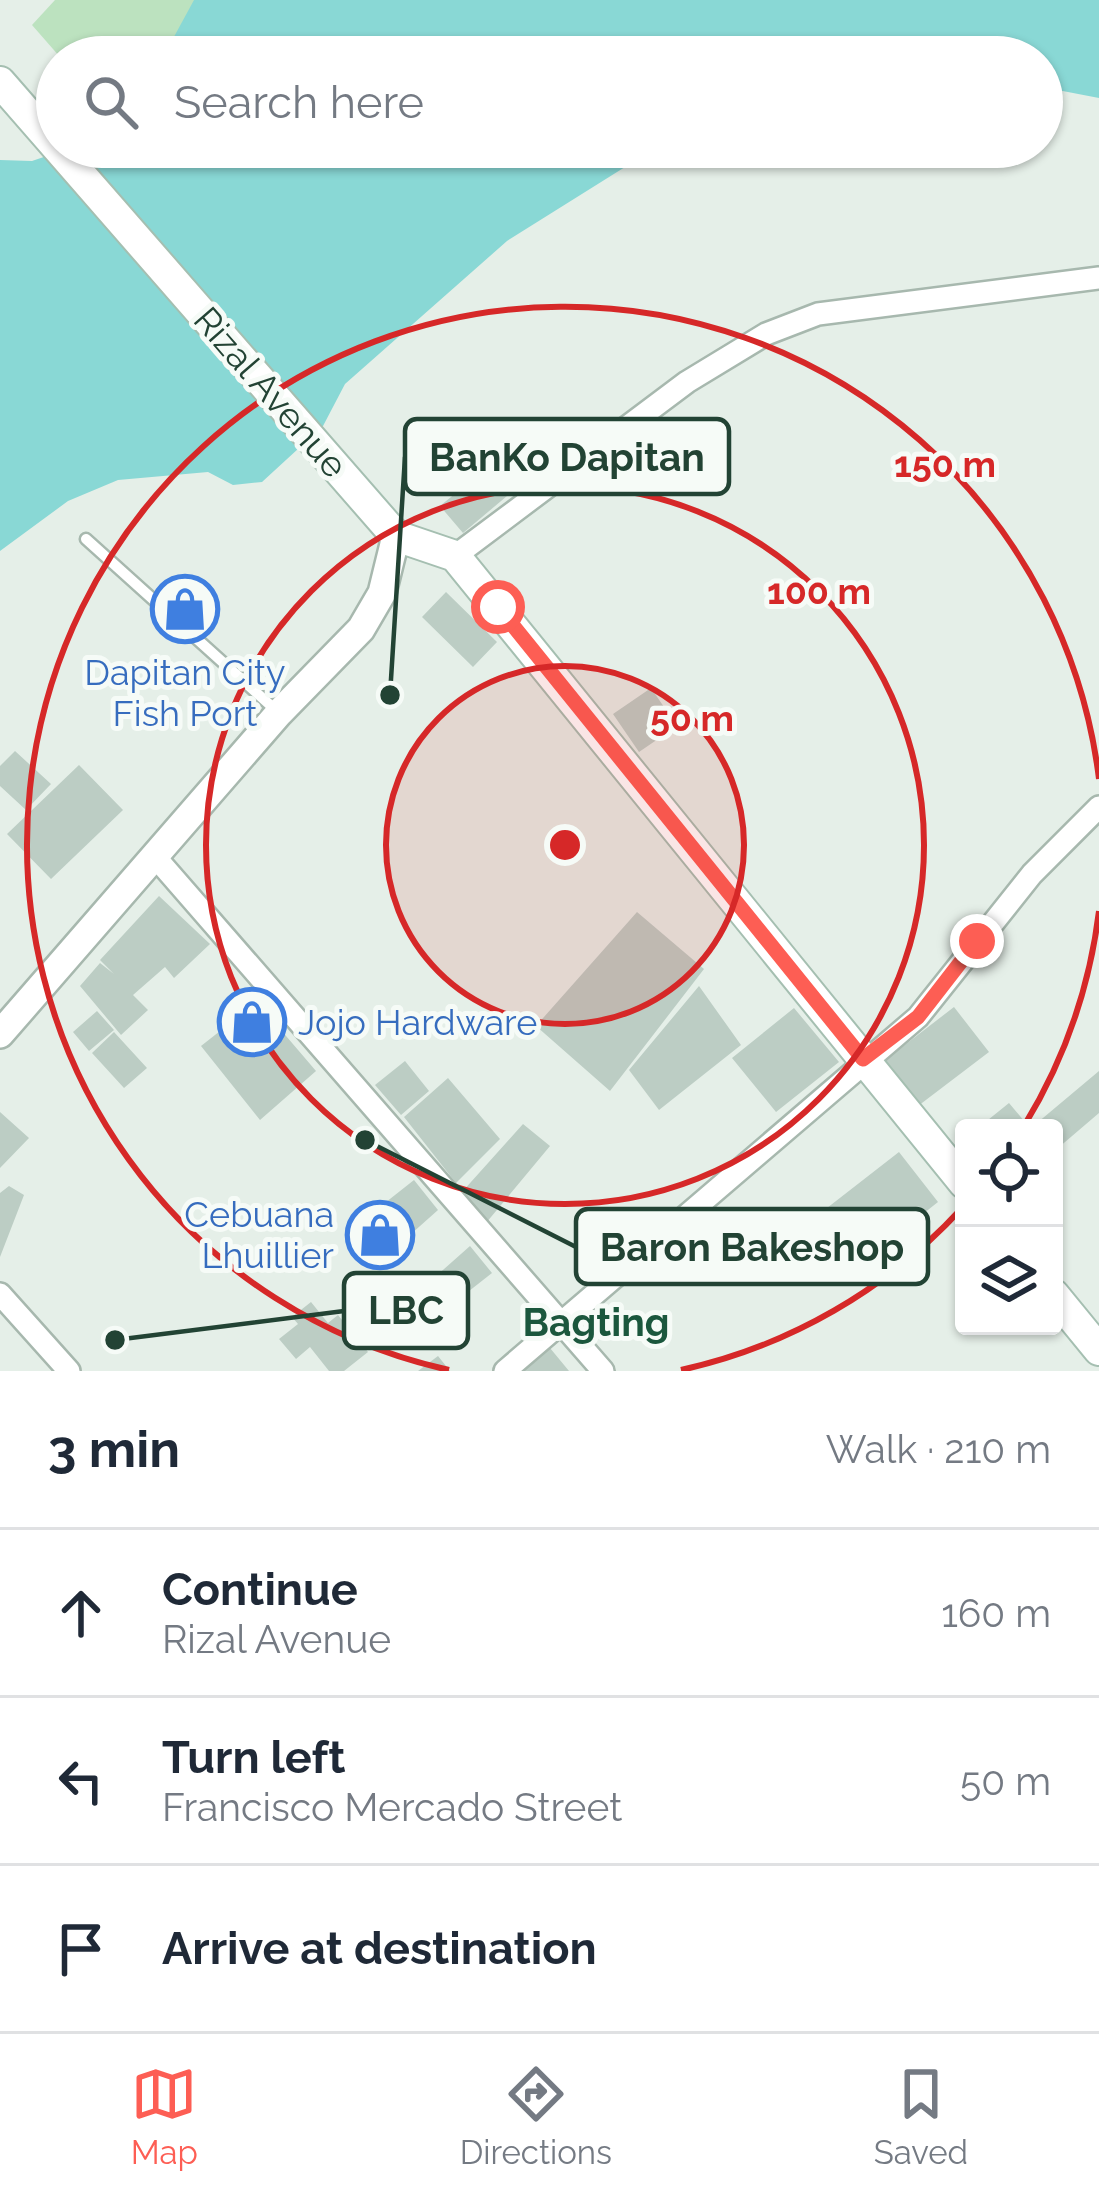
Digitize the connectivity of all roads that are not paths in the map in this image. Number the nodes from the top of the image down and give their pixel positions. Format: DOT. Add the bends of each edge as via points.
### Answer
graph roads {
  1 [pos="9,93"];
  2 [pos="36,124"];
  3 [pos="75,168"];
  4 [pos="1099,278"];
  5 [pos="396,536"];
  6 [pos="86,538"];
  7 [pos="455,556"];
  8 [pos="279,713"];
  9 [pos="1099,806"];
  10 [pos="158,859"];
  11 [pos="0,1034"];
  12 [pos="863,1059"];
  13 [pos="955,1173"];
  14 [pos="0,1294"];
  15 [pos="1063,1306"];
  16 [pos="560,1320"];
  17 [pos="1099,1350"];
  18 [pos="69,1371"];
  19 [pos="505,1371"];
  20 [pos="603,1371"];
  1 -- 2 [label="main road, Rizal Avenue"];
  3 -- 5 [label="main road, Rizal Avenue"];
  4 -- 7 [label="street" via="818,314 766,334 688,382"];
  5 -- 7 [label="main road"];
  5 -- 8 [label="street" via="382,593 361,628"];
  6 -- 8 [label="lane"];
  7 -- 12 [label="main road"];
  8 -- 10 [label="street"];
  9 -- 12 [label="street" via="1032,874 918,1017"];
  10 -- 11 [label="street"];
  10 -- 16 [label="street"];
  12 -- 13 [label="main road"];
  12 -- 16 [label="street"];
  14 -- 18 [label="street"];
  15 -- 17 [label="main road"];
  16 -- 19 [label="street"];
  16 -- 20 [label="street"];
}
